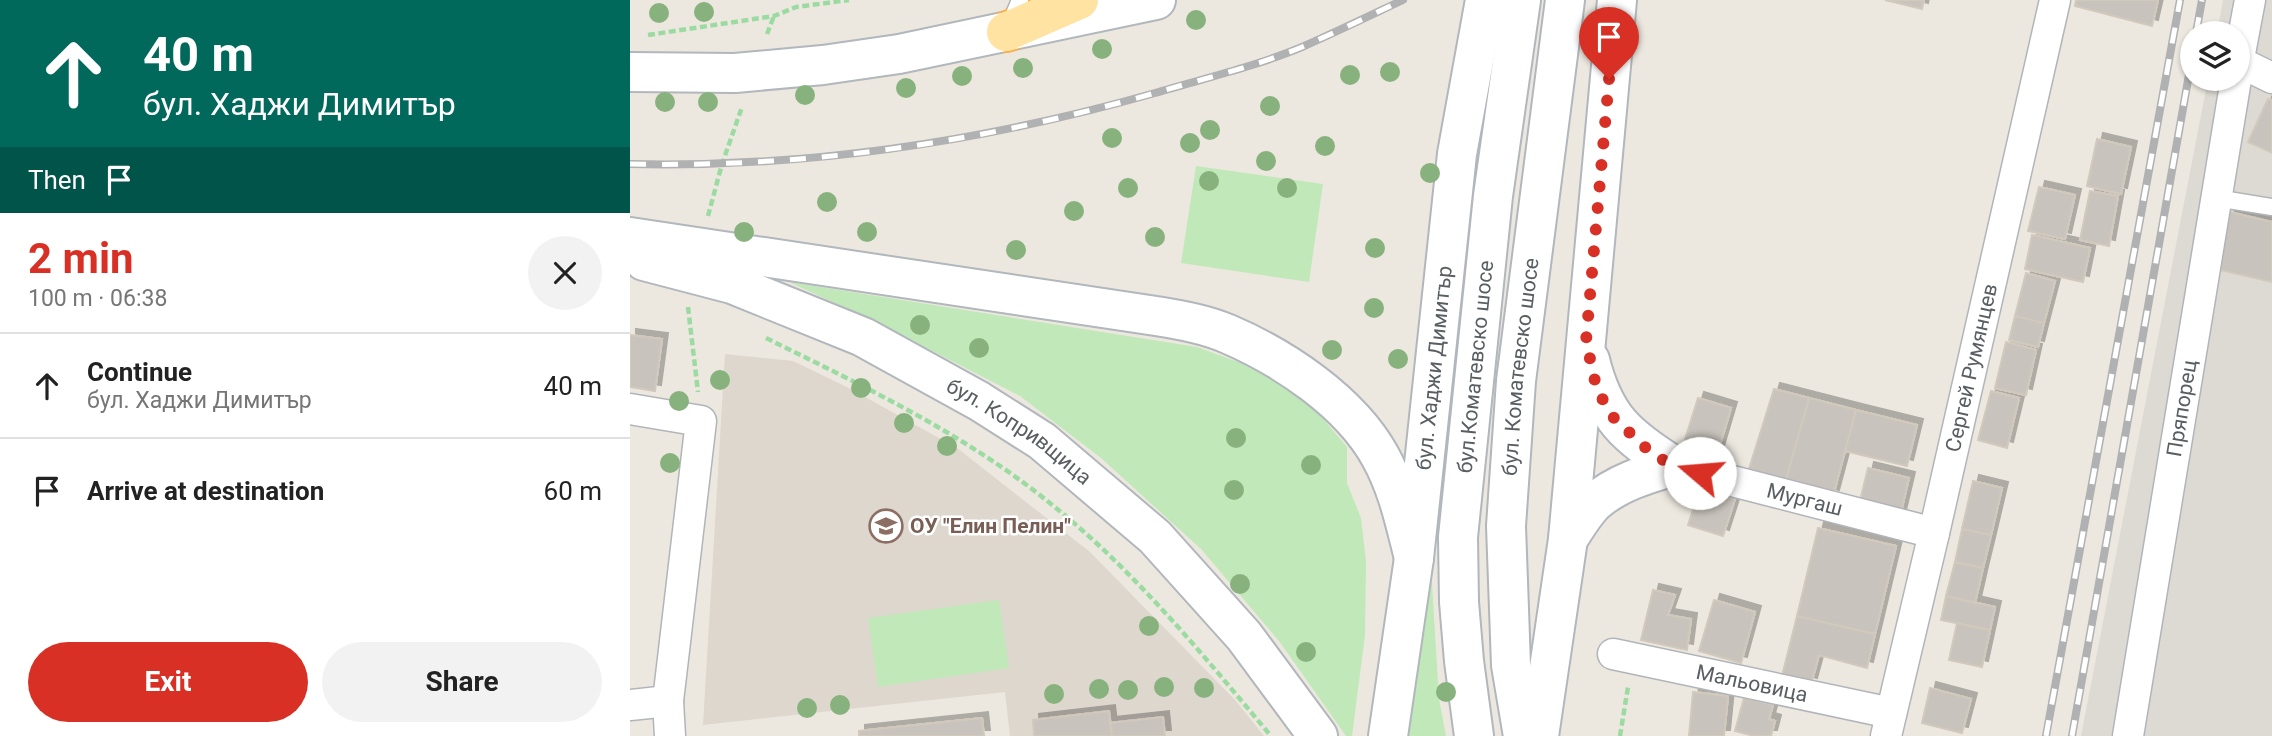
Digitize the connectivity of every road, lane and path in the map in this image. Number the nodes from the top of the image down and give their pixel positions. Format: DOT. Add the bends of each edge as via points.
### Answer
graph roads {
  1 [pos="849,0"];
  2 [pos="1079,0"];
  3 [pos="1156,0"];
  4 [pos="1485,0"];
  5 [pos="1521,0"];
  6 [pos="1565,0"];
  7 [pos="1616,0"];
  8 [pos="2055,0"];
  9 [pos="2250,0"];
  10 [pos="774,16"];
  11 [pos="1013,16"];
  12 [pos="2246,21"];
  13 [pos="767,34"];
  14 [pos="643,36"];
  15 [pos="2250,68"];
  16 [pos="630,72"];
  17 [pos="2272,78"];
  18 [pos="2234,91"];
  19 [pos="744,100"];
  20 [pos="2216,198"];
  21 [pos="2272,207"];
  22 [pos="707,220"];
  23 [pos="630,237"];
  24 [pos="630,257"];
  25 [pos="698,307"];
  26 [pos="755,332"];
  27 [pos="1586,341"];
  28 [pos="630,409"];
  29 [pos="701,421"];
  30 [pos="1674,467"];
  31 [pos="1934,533"];
  32 [pos="1566,553"];
  33 [pos="1414,558"];
  34 [pos="1623,656"];
  35 [pos="668,701"];
  36 [pos="630,705"];
  37 [pos="1889,724"];
  38 [pos="670,736"];
  39 [pos="1271,736"];
  40 [pos="1318,736"];
  41 [pos="1388,736"];
  42 [pos="1474,736"];
  43 [pos="1523,736"];
  44 [pos="1539,736"];
  45 [pos="1620,736"];
  46 [pos="2128,736"];
  1 -- 10 [label="path" via="796,7"];
  2 -- 11 [label="main road"];
  3 -- 11 [label="main road"];
  4 -- 33 [label="main road, бул. Хаджи Димитър" via="1452,194"];
  5 -- 42 [label="main road, бул.Коматевско шосе" via="1493,196 1458,537 1458,602"];
  6 -- 43 [label="main road, бул. Коматевско шосе" via="1516,381 1506,526 1511,665"];
  7 -- 27 [label="main road"];
  8 -- 31 [label="street, Сергей Румянцев"];
  9 -- 12 [label="street"];
  10 -- 13 [label="path"];
  10 -- 14 [label="path"];
  11 -- 16 [label="main road" via="899,54 735,73"];
  15 -- 17 [label="street"];
  18 -- 20 [label="street, Пряпорец"];
  19 -- 22 [label="path"];
  20 -- 21 [label="lane"];
  20 -- 46 [label="street, Пряпорец"];
  23 -- 33 [label="main road" via="1156,316 1226,333 1287,365 1355,422 1393,483"];
  24 -- 40 [label="main road, бул. Копривщица" via="732,284 841,328 927,370 1042,441 1155,537 1244,636"];
  25 -- 29 [label="path" via="688,303"];
  26 -- 39 [label="path" via="942,428 1051,504 1146,593"];
  27 -- 30 [label="main road" via="1597,390 1607,409 1648,450"];
  27 -- 32 [label="main road"];
  28 -- 29 [label="street"];
  29 -- 35 [label="street"];
  30 -- 31 [label="street, Мургаш"];
  30 -- 32 [label="main road" via="1649,473 1593,504"];
  31 -- 37 [label="street, Сергей Румянцев"];
  32 -- 44 [label="main road"];
  33 -- 41 [label="main road, бул. Хаджи Димитър"];
  34 -- 37 [label="street, Мальовица"];
  34 -- 45 [label="path"];
  35 -- 36 [label="street"];
  35 -- 38 [label="street"];
}
